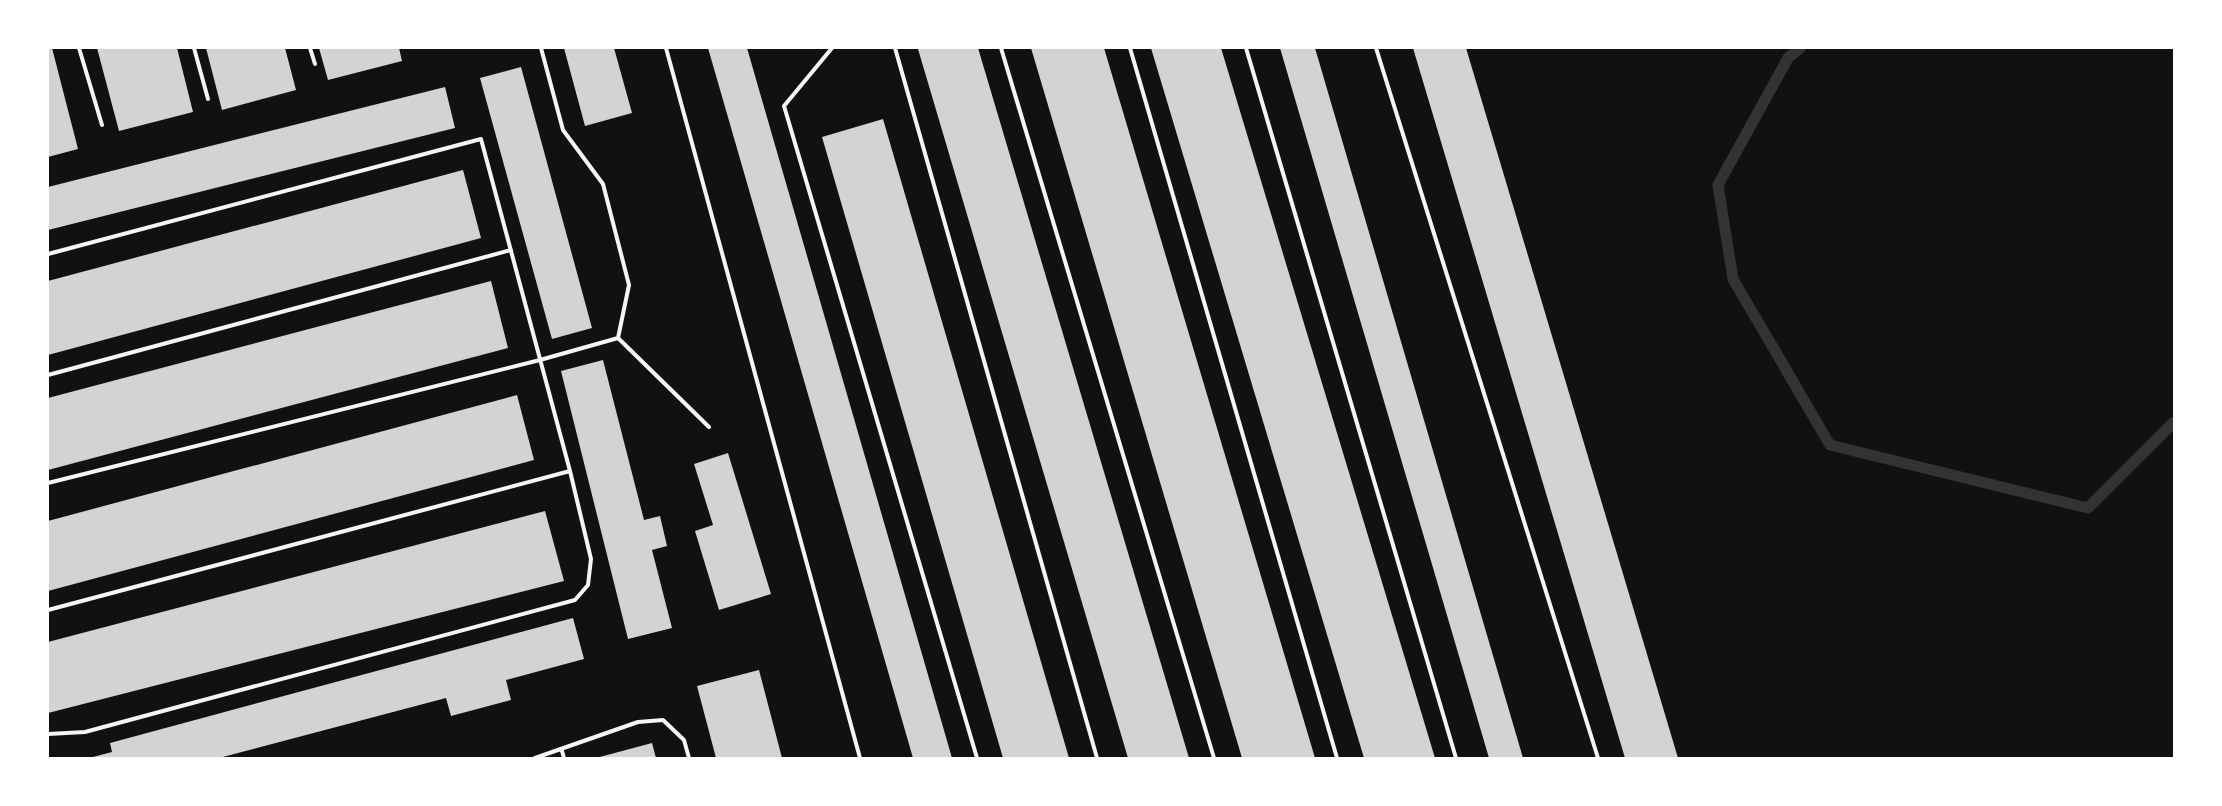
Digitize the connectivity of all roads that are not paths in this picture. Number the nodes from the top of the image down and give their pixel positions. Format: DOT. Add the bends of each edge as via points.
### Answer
graph roads {
  1 [pos="79,48"];
  2 [pos="194,48"];
  3 [pos="310,48"];
  4 [pos="541,48"];
  5 [pos="666,48"];
  6 [pos="832,48"];
  7 [pos="895,48"];
  8 [pos="1001,48"];
  9 [pos="1130,48"];
  10 [pos="1246,48"];
  11 [pos="1376,48"];
  12 [pos="315,64"];
  13 [pos="208,100"];
  14 [pos="102,125"];
  15 [pos="511,250"];
  16 [pos="48,254"];
  17 [pos="618,338"];
  18 [pos="540,360"];
  19 [pos="48,375"];
  20 [pos="709,427"];
  21 [pos="570,471"];
  22 [pos="48,484"];
  23 [pos="48,610"];
  24 [pos="48,734"];
  25 [pos="562,751"];
  26 [pos="535,758"];
  27 [pos="564,758"];
  28 [pos="689,758"];
  29 [pos="860,758"];
  30 [pos="977,758"];
  31 [pos="1097,758"];
  32 [pos="1214,758"];
  33 [pos="1337,758"];
  34 [pos="1456,758"];
  35 [pos="1598,758"];
  1 -- 14 [label="lane"];
  2 -- 13 [label="lane"];
  3 -- 12 [label="lane"];
  4 -- 17 [label="lane" via="563,130 603,184 629,285"];
  5 -- 29 [label="lane"];
  6 -- 30 [label="lane" via="784,106"];
  7 -- 31 [label="lane"];
  8 -- 32 [label="lane"];
  9 -- 33 [label="lane"];
  10 -- 34 [label="lane"];
  11 -- 35 [label="lane"];
  15 -- 16 [label="lane" via="481,139"];
  15 -- 18 [label="lane"];
  15 -- 19 [label="lane"];
  17 -- 18 [label="lane"];
  17 -- 20 [label="lane"];
  18 -- 21 [label="lane"];
  18 -- 22 [label="lane"];
  21 -- 23 [label="lane"];
  21 -- 24 [label="lane" via="591,559 588,585 574,600 85,732"];
  25 -- 26 [label="lane"];
  25 -- 27 [label="lane"];
  25 -- 28 [label="lane" via="638,722 663,720 684,740"];
}
